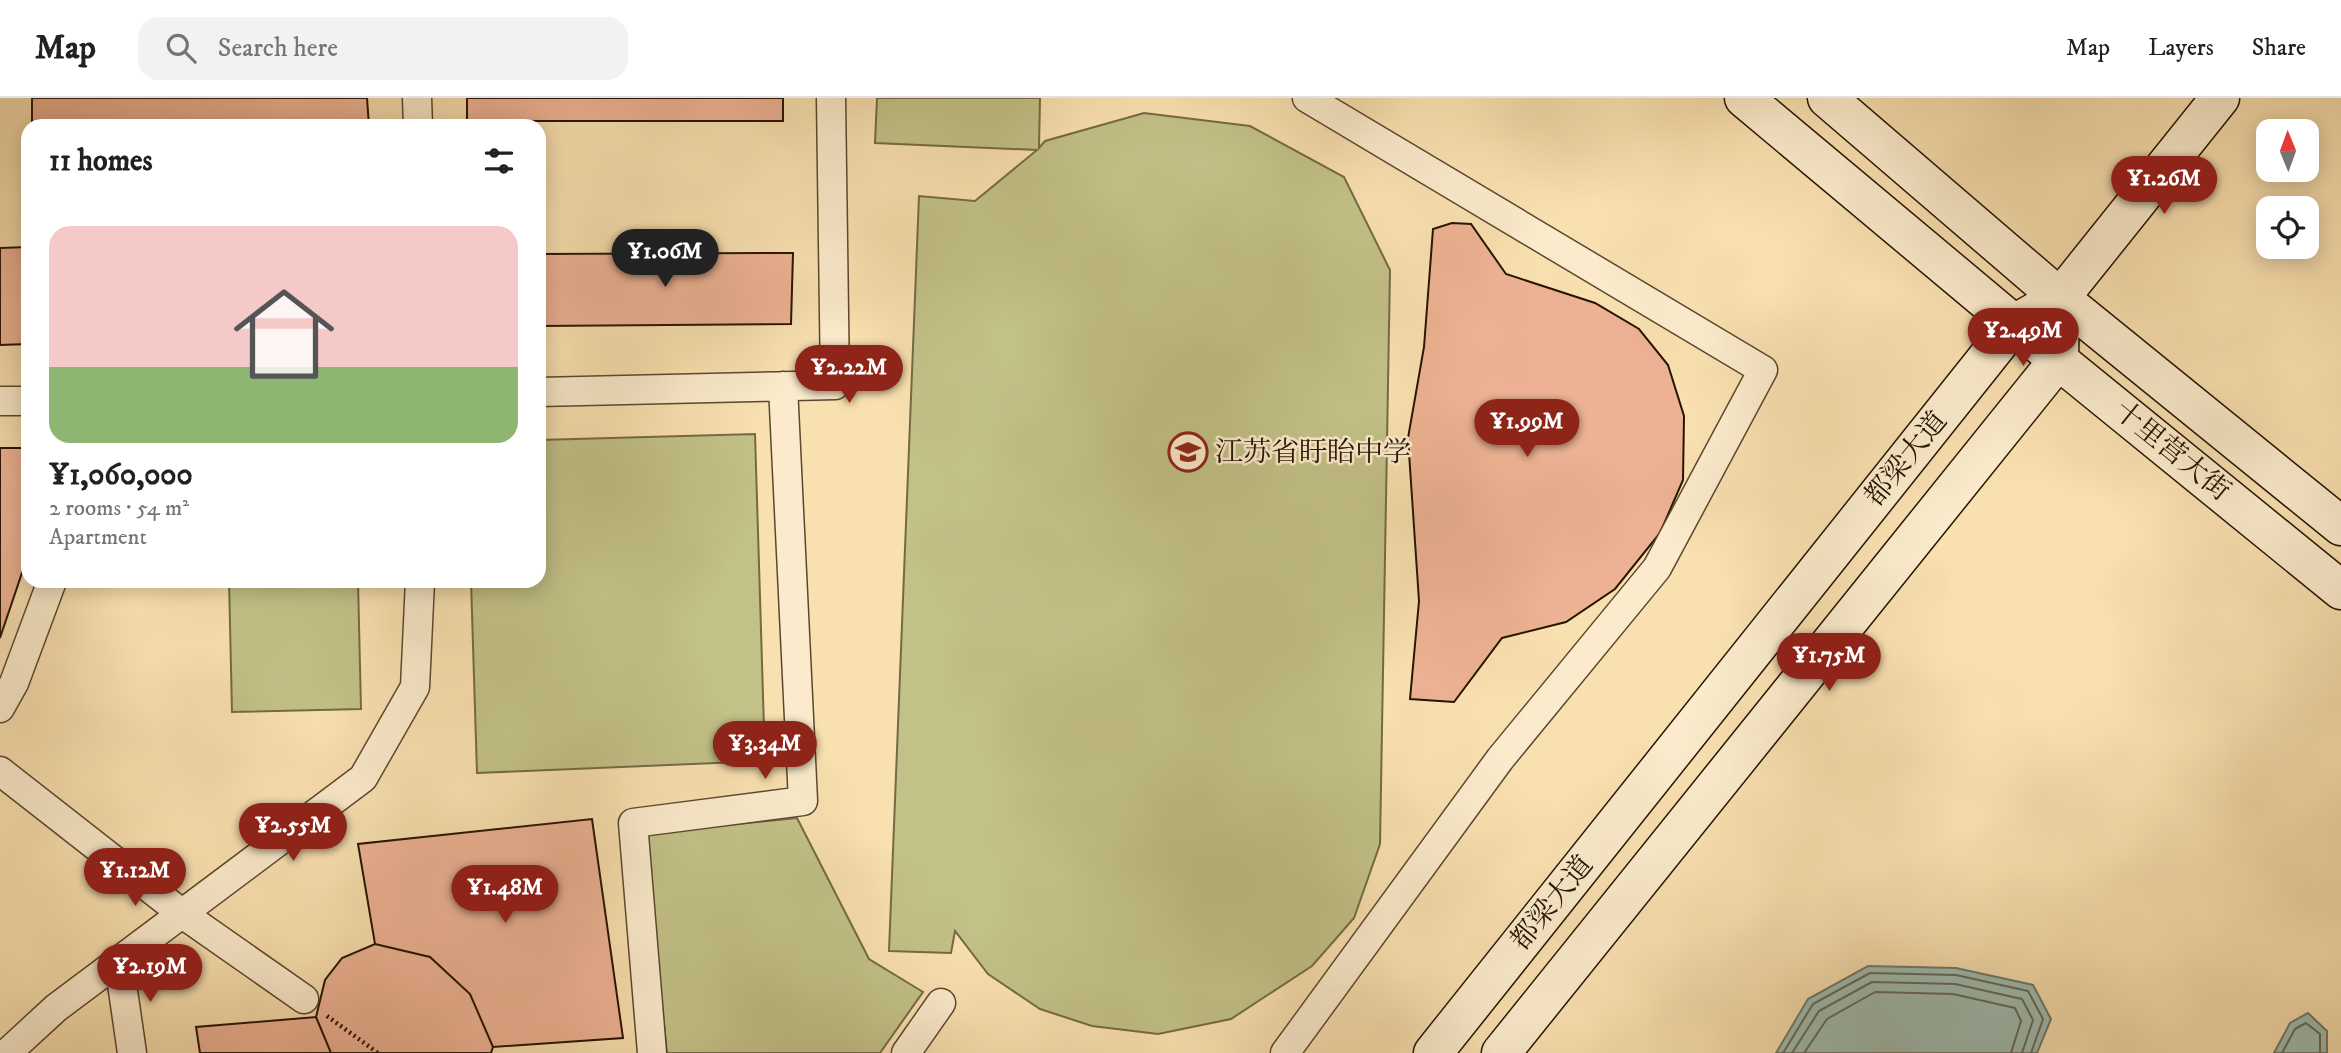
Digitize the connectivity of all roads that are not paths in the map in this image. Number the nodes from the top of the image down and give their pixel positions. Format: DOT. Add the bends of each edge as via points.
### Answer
graph roads {
  1 [pos="417,98"];
  2 [pos="831,98"];
  3 [pos="1307,98"];
  4 [pos="1744,98"];
  5 [pos="1827,98"];
  6 [pos="2220,98"];
  7 [pos="418,119"];
  8 [pos="2060,298"];
  9 [pos="2014,324"];
  10 [pos="2059,359"];
  11 [pos="783,386"];
  12 [pos="546,393"];
  13 [pos="0,401"];
  14 [pos="21,401"];
  15 [pos="2341,526"];
  16 [pos="49,588"];
  17 [pos="420,588"];
  18 [pos="2341,590"];
  19 [pos="0,708"];
  20 [pos="0,771"];
  21 [pos="184,915"];
  22 [pos="119,963"];
  23 [pos="304,999"];
  24 [pos="941,1003"];
  25 [pos="7,1053"];
  26 [pos="132,1053"];
  27 [pos="652,1053"];
  28 [pos="906,1053"];
  29 [pos="1285,1053"];
  30 [pos="1433,1053"];
  31 [pos="1501,1053"];
  1 -- 7 [label="street"];
  2 -- 11 [label="street" via="835,385"];
  3 -- 29 [label="street" via="1763,370 1657,568 1500,759"];
  4 -- 9 [label="main road, 十里营大街"];
  5 -- 8 [label="main road, 十里营大街"];
  6 -- 8 [label="main road"];
  8 -- 9 [label="main road, 都梁大道"];
  8 -- 10 [label="main road"];
  8 -- 15 [label="main road, 十里营大街"];
  9 -- 10 [label="main road, 十里营大街"];
  9 -- 30 [label="main road, 都梁大道"];
  10 -- 18 [label="main road, 十里营大街"];
  10 -- 31 [label="main road, 都梁大道"];
  11 -- 12 [label="street"];
  11 -- 27 [label="street" via="803,801 633,823"];
  13 -- 14 [label="street"];
  16 -- 19 [label="street"];
  17 -- 21 [label="street" via="415,687 363,778"];
  20 -- 21 [label="street"];
  21 -- 22 [label="street"];
  21 -- 23 [label="street"];
  22 -- 25 [label="street" via="56,1008"];
  22 -- 26 [label="street"];
  24 -- 28 [label="street"];
}
